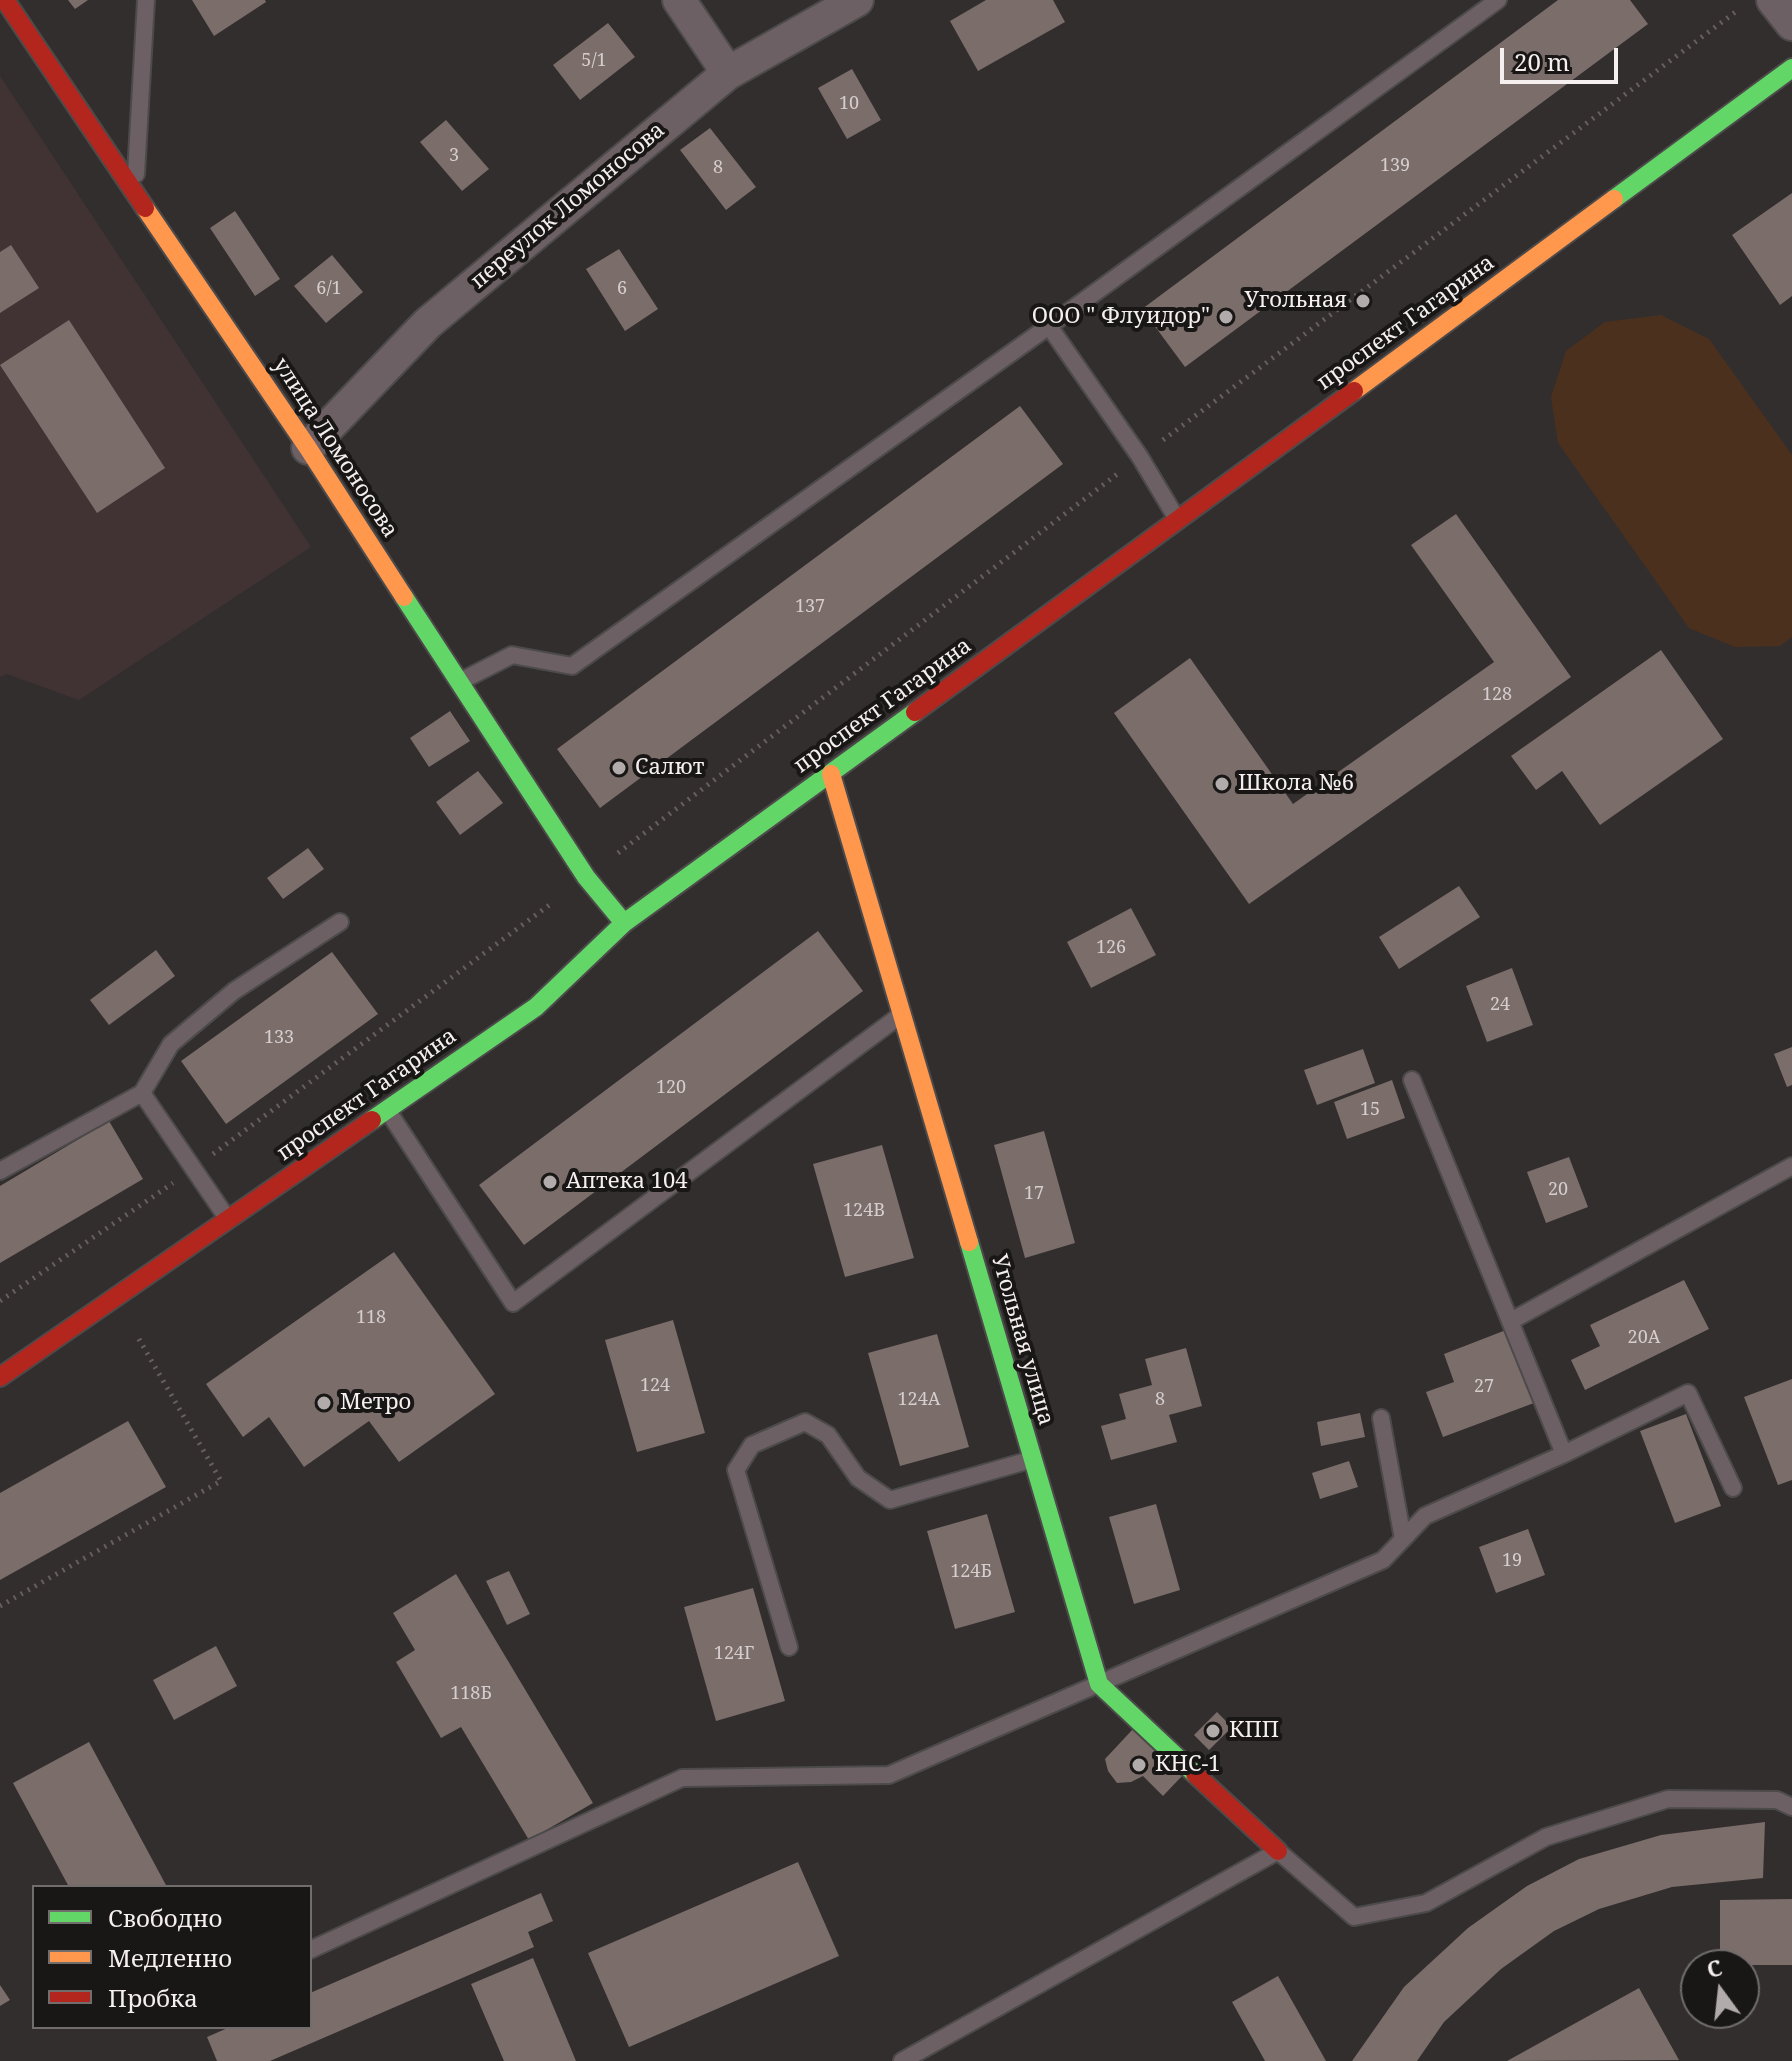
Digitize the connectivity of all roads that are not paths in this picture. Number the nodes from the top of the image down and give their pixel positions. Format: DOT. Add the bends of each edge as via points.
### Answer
graph roads {
  1 [pos="5,0"];
  2 [pos="146,0"];
  3 [pos="679,0"];
  4 [pos="857,0"];
  5 [pos="1773,0"];
  6 [pos="1494,1"];
  7 [pos="1792,24"];
  8 [pos="1792,68"];
  9 [pos="728,73"];
  10 [pos="134,192"];
  11 [pos="1049,326"];
  12 [pos="308,448"];
  13 [pos="1178,521"];
  14 [pos="459,682"];
  15 [pos="831,774"];
  16 [pos="340,922"];
  17 [pos="624,923"];
  18 [pos="902,1014"];
  19 [pos="1412,1080"];
  20 [pos="142,1093"];
  21 [pos="387,1109"];
  22 [pos="1792,1166"];
  23 [pos="0,1171"];
  24 [pos="228,1220"];
  25 [pos="1511,1321"];
  26 [pos="0,1377"];
  27 [pos="1381,1418"];
  28 [pos="1564,1454"];
  29 [pos="1032,1460"];
  30 [pos="1733,1488"];
  31 [pos="1403,1539"];
  32 [pos="789,1647"];
  33 [pos="1099,1684"];
  34 [pos="1792,1807"];
  35 [pos="1278,1851"];
  36 [pos="312,1949"];
  37 [pos="902,2061"];
  1 -- 10 [label="street, улица Ломоносова"];
  2 -- 10 [label="lane"];
  3 -- 9 [label="street"];
  4 -- 9 [label="street, переулок Ломоносова"];
  5 -- 7 [label="street"];
  6 -- 11 [label="lane"];
  8 -- 13 [label="street, проспект Гагарина"];
  9 -- 12 [label="street, переулок Ломоносова" via="428,323"];
  10 -- 12 [label="street, улица Ломоносова"];
  11 -- 13 [label="lane"];
  11 -- 14 [label="lane" via="572,666 512,655"];
  12 -- 14 [label="street, улица Ломоносова"];
  13 -- 15 [label="street, проспект Гагарина"];
  14 -- 17 [label="street, улица Ломоносова" via="586,877"];
  15 -- 17 [label="street, проспект Гагарина"];
  15 -- 18 [label="street, Угольная улица"];
  16 -- 20 [label="lane" via="234,991 171,1044"];
  17 -- 21 [label="street, проспект Гагарина" via="536,1007"];
  18 -- 21 [label="lane" via="513,1303"];
  18 -- 29 [label="street, Угольная улица"];
  19 -- 25 [label="lane"];
  20 -- 23 [label="lane"];
  20 -- 24 [label="lane"];
  21 -- 24 [label="street, проспект Гагарина"];
  22 -- 25 [label="lane"];
  24 -- 26 [label="street, проспект Гагарина"];
  25 -- 28 [label="lane"];
  27 -- 31 [label="lane"];
  28 -- 30 [label="lane" via="1688,1393"];
  28 -- 31 [label="lane" via="1425,1516"];
  29 -- 32 [label="lane" via="890,1500 858,1478 828,1435 805,1422 752,1445 736,1470"];
  29 -- 33 [label="street, Угольная улица"];
  31 -- 33 [label="lane" via="1383,1560"];
  33 -- 35 [label="street"];
  33 -- 36 [label="lane" via="889,1775 682,1778"];
  34 -- 35 [label="lane" via="1777,1800 1668,1799 1546,1837 1426,1903 1354,1917"];
  35 -- 37 [label="lane"];
}
